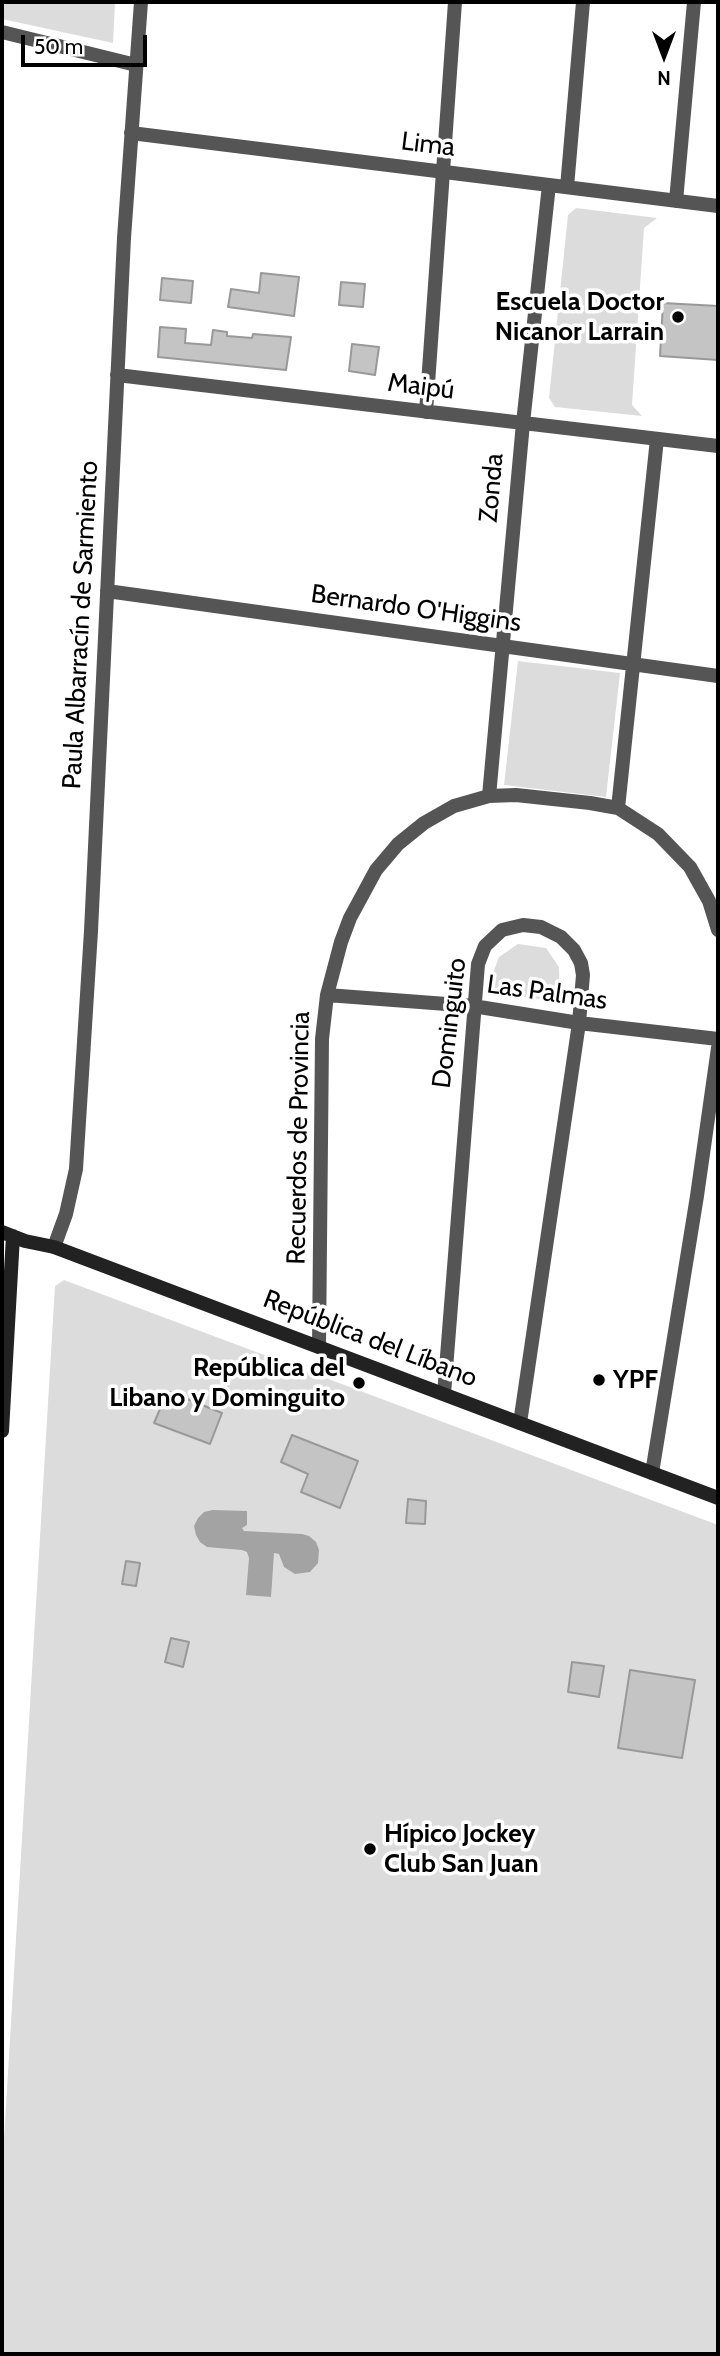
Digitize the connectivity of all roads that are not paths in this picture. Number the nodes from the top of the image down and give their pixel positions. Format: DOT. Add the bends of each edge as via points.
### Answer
graph roads {
  1 [pos="141,2"];
  2 [pos="455,2"];
  3 [pos="583,2"];
  4 [pos="694,2"];
  5 [pos="2,32"];
  6 [pos="136,65"];
  7 [pos="131,132"];
  8 [pos="444,172"];
  9 [pos="549,186"];
  10 [pos="567,187"];
  11 [pos="676,201"];
  12 [pos="718,206"];
  13 [pos="117,375"];
  14 [pos="426,412"];
  15 [pos="523,423"];
  16 [pos="657,439"];
  17 [pos="718,446"];
  18 [pos="107,591"];
  19 [pos="503,646"];
  20 [pos="633,664"];
  21 [pos="718,676"];
  22 [pos="489,796"];
  23 [pos="618,808"];
  24 [pos="718,930"];
  25 [pos="327,995"];
  26 [pos="473,1006"];
  27 [pos="579,1023"];
  28 [pos="718,1039"];
  29 [pos="718,1048"];
  30 [pos="8,1234"];
  31 [pos="54,1247"];
  32 [pos="320,1346"];
  33 [pos="444,1394"];
  34 [pos="520,1423"];
  35 [pos="2,1431"];
  36 [pos="652,1473"];
  37 [pos="718,1498"];
  1 -- 6 [label="street, Paula Albarracín de Sarmiento"];
  2 -- 8 [label="street"];
  3 -- 10 [label="street"];
  4 -- 11 [label="street"];
  5 -- 6 [label="street"];
  6 -- 7 [label="street, Paula Albarracín de Sarmiento"];
  7 -- 8 [label="street, Lima"];
  7 -- 13 [label="street, Paula Albarracín de Sarmiento"];
  8 -- 9 [label="street, Lima"];
  8 -- 14 [label="street"];
  9 -- 10 [label="street, Lima"];
  9 -- 15 [label="street, Zonda"];
  10 -- 11 [label="street, Lima"];
  11 -- 12 [label="street, Lima"];
  13 -- 14 [label="street, Maipú"];
  13 -- 18 [label="street, Paula Albarracín de Sarmiento"];
  14 -- 15 [label="street, Maipú"];
  15 -- 16 [label="street, Maipú"];
  15 -- 19 [label="street, Zonda"];
  16 -- 17 [label="street, Maipú"];
  16 -- 20 [label="street"];
  18 -- 19 [label="street, Bernardo O'Higgins"];
  18 -- 31 [label="street, Paula Albarracín de Sarmiento" via="76,1169"];
  19 -- 20 [label="street, Bernardo O'Higgins"];
  19 -- 22 [label="street, Zonda"];
  20 -- 21 [label="street, Bernardo O'Higgins"];
  20 -- 23 [label="street"];
  22 -- 23 [label="street, Recuerdos de Provincia"];
  22 -- 25 [label="street, Recuerdos de Provincia" via="454,806 424,823 376,870 349,918"];
  23 -- 24 [label="street, Recuerdos de Provincia" via="658,834 690,867 709,901"];
  25 -- 26 [label="street, Las Palmas"];
  25 -- 32 [label="street, Recuerdos de Provincia" via="322,1039"];
  26 -- 27 [label="street, Las Palmas"];
  26 -- 27 [label="street, Dominguito" via="485,946 502,930 523,925 561,937 574,950 583,975"];
  26 -- 33 [label="street, Dominguito"];
  27 -- 28 [label="street, Las Palmas"];
  27 -- 34 [label="street, Dominguito"];
  29 -- 36 [label="street"];
  30 -- 31 [label="main road, República del Líbano"];
  30 -- 35 [label="main road"];
  31 -- 32 [label="main road, República del Líbano"];
  32 -- 33 [label="main road, República del Líbano"];
  33 -- 34 [label="main road, República del Líbano"];
  34 -- 36 [label="main road, República del Líbano"];
  36 -- 37 [label="main road, República del Líbano"];
}
